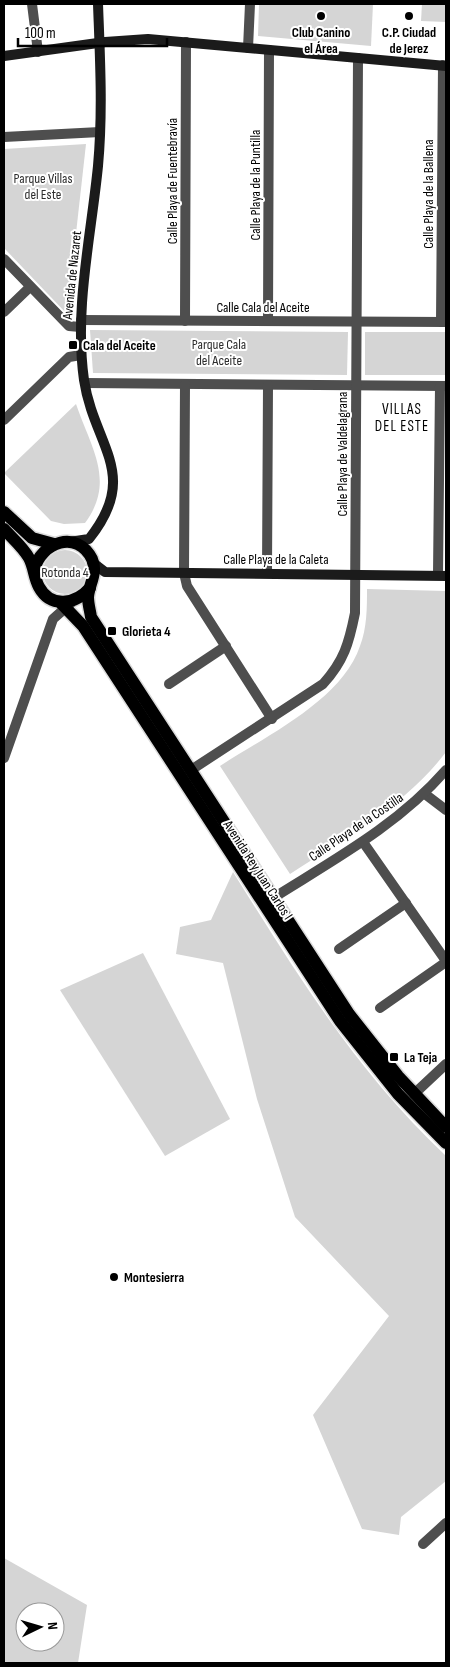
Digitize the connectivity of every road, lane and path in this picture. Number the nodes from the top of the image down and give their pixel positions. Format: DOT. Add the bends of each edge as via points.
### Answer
graph roads {
  1 [pos="32,4"];
  2 [pos="98,4"];
  3 [pos="250,4"];
  4 [pos="186,42"];
  5 [pos="100,43"];
  6 [pos="248,48"];
  7 [pos="269,50"];
  8 [pos="38,52"];
  9 [pos="4,56"];
  10 [pos="358,58"];
  11 [pos="444,66"];
  12 [pos="100,132"];
  13 [pos="4,137"];
  14 [pos="4,259"];
  15 [pos="30,287"];
  16 [pos="4,312"];
  17 [pos="185,321"];
  18 [pos="268,321"];
  19 [pos="357,322"];
  20 [pos="444,322"];
  21 [pos="80,323"];
  22 [pos="81,355"];
  23 [pos="85,383"];
  24 [pos="185,384"];
  25 [pos="268,385"];
  26 [pos="356,385"];
  27 [pos="443,386"];
  28 [pos="4,420"];
  29 [pos="4,512"];
  30 [pos="4,529"];
  31 [pos="89,539"];
  32 [pos="68,542"];
  33 [pos="54,544"];
  34 [pos="91,559"];
  35 [pos="34,570"];
  36 [pos="105,572"];
  37 [pos="184,573"];
  38 [pos="267,573"];
  39 [pos="355,573"];
  40 [pos="442,575"];
  41 [pos="91,586"];
  42 [pos="46,596"];
  43 [pos="67,603"];
  44 [pos="53,619"];
  45 [pos="226,646"];
  46 [pos="169,684"];
  47 [pos="272,719"];
  48 [pos="4,758"];
  49 [pos="191,770"];
  50 [pos="446,770"];
  51 [pos="425,794"];
  52 [pos="446,810"];
  53 [pos="363,842"];
  54 [pos="273,898"];
  55 [pos="406,903"];
  56 [pos="339,949"];
  57 [pos="446,962"];
  58 [pos="380,1008"];
  59 [pos="446,1064"];
  60 [pos="414,1094"];
  61 [pos="446,1126"];
  62 [pos="446,1143"];
  63 [pos="446,1523"];
  64 [pos="423,1544"];
  1 -- 8 [label="street"];
  2 -- 5 [label="street, Avenida de Nazaret"];
  3 -- 6 [label="street"];
  4 -- 5 [label="street" via="148,39"];
  4 -- 6 [label="street"];
  4 -- 17 [label="street, Calle Playa de Fuentebravía"];
  5 -- 8 [label="street"];
  5 -- 12 [label="street, Avenida de Nazaret"];
  6 -- 7 [label="street"];
  7 -- 10 [label="street"];
  7 -- 18 [label="street, Calle Playa de la Puntilla"];
  8 -- 9 [label="street"];
  10 -- 11 [label="street"];
  10 -- 19 [label="street, Calle Playa de Valdelagrana"];
  11 -- 20 [label="street, Calle Playa de la Ballena"];
  12 -- 13 [label="street"];
  12 -- 21 [label="street, Avenida de Nazaret"];
  14 -- 15 [label="street"];
  15 -- 16 [label="street"];
  15 -- 21 [label="street" via="69,326"];
  17 -- 18 [label="street, Calle Cala del Aceite"];
  17 -- 21 [label="street, Calle Cala del Aceite"];
  18 -- 19 [label="street, Calle Cala del Aceite"];
  19 -- 20 [label="street, Calle Cala del Aceite"];
  19 -- 26 [label="street, Calle Playa de Valdelagrana"];
  21 -- 22 [label="street, Avenida de Nazaret"];
  22 -- 23 [label="street, Avenida de Nazaret"];
  22 -- 28 [label="street" via="69,357"];
  23 -- 24 [label="street"];
  23 -- 31 [label="street, Avenida de Nazaret" via="114,480 109,509"];
  24 -- 25 [label="street"];
  24 -- 37 [label="street"];
  25 -- 26 [label="street"];
  25 -- 38 [label="street"];
  26 -- 27 [label="street"];
  26 -- 39 [label="street, Calle Playa de Valdelagrana"];
  27 -- 40 [label="street"];
  29 -- 33 [label="main road" via="32,538"];
  30 -- 35 [label="main road" via="29,557"];
  31 -- 32 [label="street"];
  31 -- 34 [label="street"];
  32 -- 33 [label="main road"];
  32 -- 34 [label="main road" via="78,545"];
  33 -- 35 [label="main road" via="42,552"];
  34 -- 36 [label="street"];
  34 -- 41 [label="main road, Avenida Rey Juan Carlos I" via="94,569"];
  35 -- 42 [label="main road" via="40,589"];
  36 -- 37 [label="street, Calle Playa de la Caleta"];
  36 -- 41 [label="street"];
  37 -- 38 [label="street, Calle Playa de la Caleta"];
  37 -- 45 [label="street" via="187,586"];
  38 -- 39 [label="street, Calle Playa de la Caleta"];
  39 -- 40 [label="street, Calle Playa de la Caleta"];
  39 -- 47 [label="street, Calle Playa de Valdelagrana" via="355,613 348,644 337,668 322,684"];
  41 -- 43 [label="main road"];
  41 -- 49 [label="main road, Avenida Rey Juan Carlos I" via="88,598 91,617"];
  42 -- 43 [label="main road, Avenida Rey Juan Carlos I"];
  42 -- 44 [label="street"];
  43 -- 44 [label="street"];
  43 -- 62 [label="main road, Avenida Rey Juan Carlos I" via="340,1021 398,1094"];
  44 -- 48 [label="street"];
  45 -- 46 [label="street"];
  45 -- 47 [label="street"];
  47 -- 49 [label="street, Calle Playa de Valdelagrana"];
  49 -- 54 [label="main road, Avenida Rey Juan Carlos I"];
  50 -- 51 [label="street, Calle Playa de la Costilla"];
  51 -- 52 [label="street"];
  51 -- 53 [label="street, Calle Playa de la Costilla"];
  53 -- 54 [label="street, Calle Playa de la Costilla"];
  53 -- 55 [label="street"];
  54 -- 60 [label="main road, Avenida Rey Juan Carlos I" via="355,1022"];
  55 -- 56 [label="street"];
  55 -- 57 [label="street"];
  57 -- 58 [label="street"];
  59 -- 60 [label="street"];
  60 -- 61 [label="main road, Avenida Rey Juan Carlos I"];
  63 -- 64 [label="street"];
}
